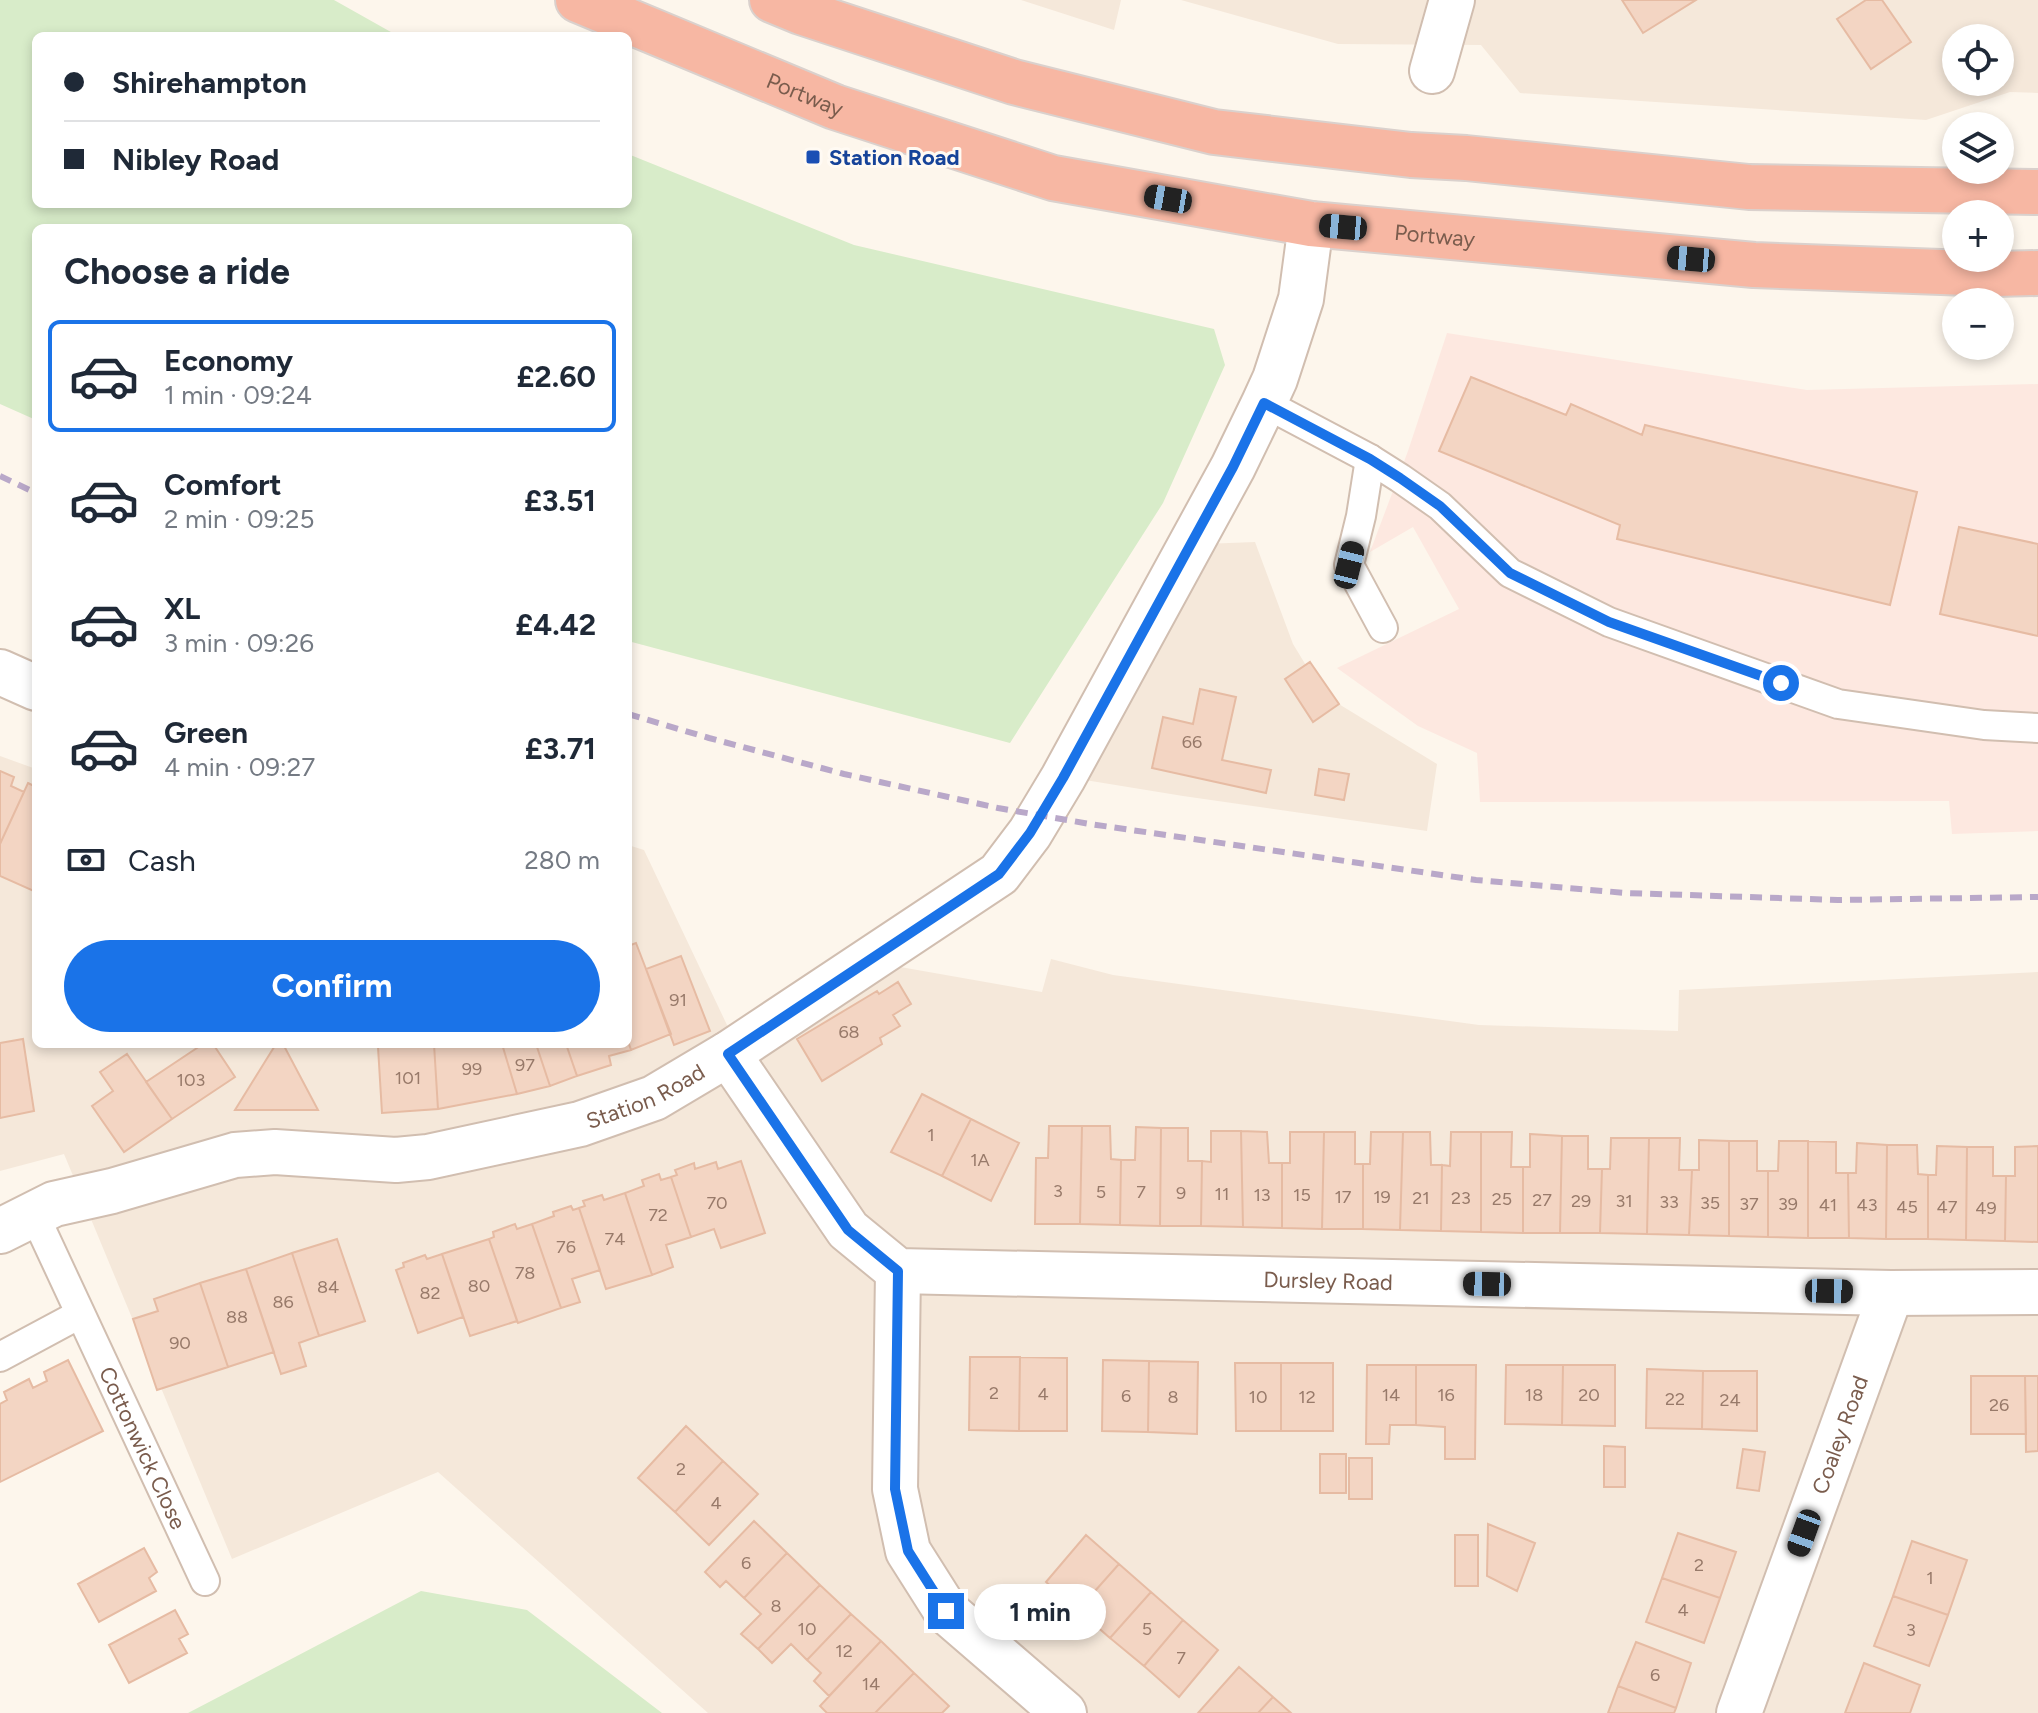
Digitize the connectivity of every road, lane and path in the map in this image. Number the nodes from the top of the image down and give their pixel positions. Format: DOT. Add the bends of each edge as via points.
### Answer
graph roads {
  1 [pos="578,0"];
  2 [pos="772,0"];
  3 [pos="1452,0"];
  4 [pos="1432,71"];
  5 [pos="2038,192"];
  6 [pos="1311,224"];
  7 [pos="2038,273"];
  8 [pos="1264,403"];
  9 [pos="1370,459"];
  10 [pos="1383,628"];
  11 [pos="0,672"];
  12 [pos="32,686"];
  13 [pos="2038,728"];
  14 [pos="728,1054"];
  15 [pos="17,1222"];
  16 [pos="898,1271"];
  17 [pos="2038,1292"];
  18 [pos="1891,1293"];
  19 [pos="80,1314"];
  20 [pos="0,1357"];
  21 [pos="205,1581"];
  22 [pos="1064,1713"];
  23 [pos="1739,1713"];
  1 -- 6 [label="highway, Portway" via="835,107 1053,178"];
  2 -- 5 [label="highway" via="1014,82 1214,132 1749,187"];
  3 -- 4 [label="street"];
  6 -- 7 [label="highway, Portway" via="1754,265"];
  6 -- 8 [label="street, Station Road" via="1301,299"];
  8 -- 9 [label="lane"];
  8 -- 14 [label="street, Station Road" via="1063,778 999,874"];
  9 -- 10 [label="lane" via="1349,565"];
  9 -- 13 [label="lane" via="1440,506 1510,573 1609,622 1838,704"];
  11 -- 12 [label="street"];
  14 -- 15 [label="street, Station Road" via="654,1098 580,1124 396,1160 275,1152 235,1155 54,1204"];
  14 -- 16 [label="street" via="848,1230"];
  15 -- 19 [label="lane, Cottonwick Close"];
  16 -- 18 [label="street, Dursley Road"];
  16 -- 22 [label="street" via="895,1489 908,1551 946,1611"];
  17 -- 18 [label="street, Dursley Road"];
  18 -- 23 [label="street, Coaley Road"];
  19 -- 20 [label="lane"];
  19 -- 21 [label="lane, Cottonwick Close"];
}
